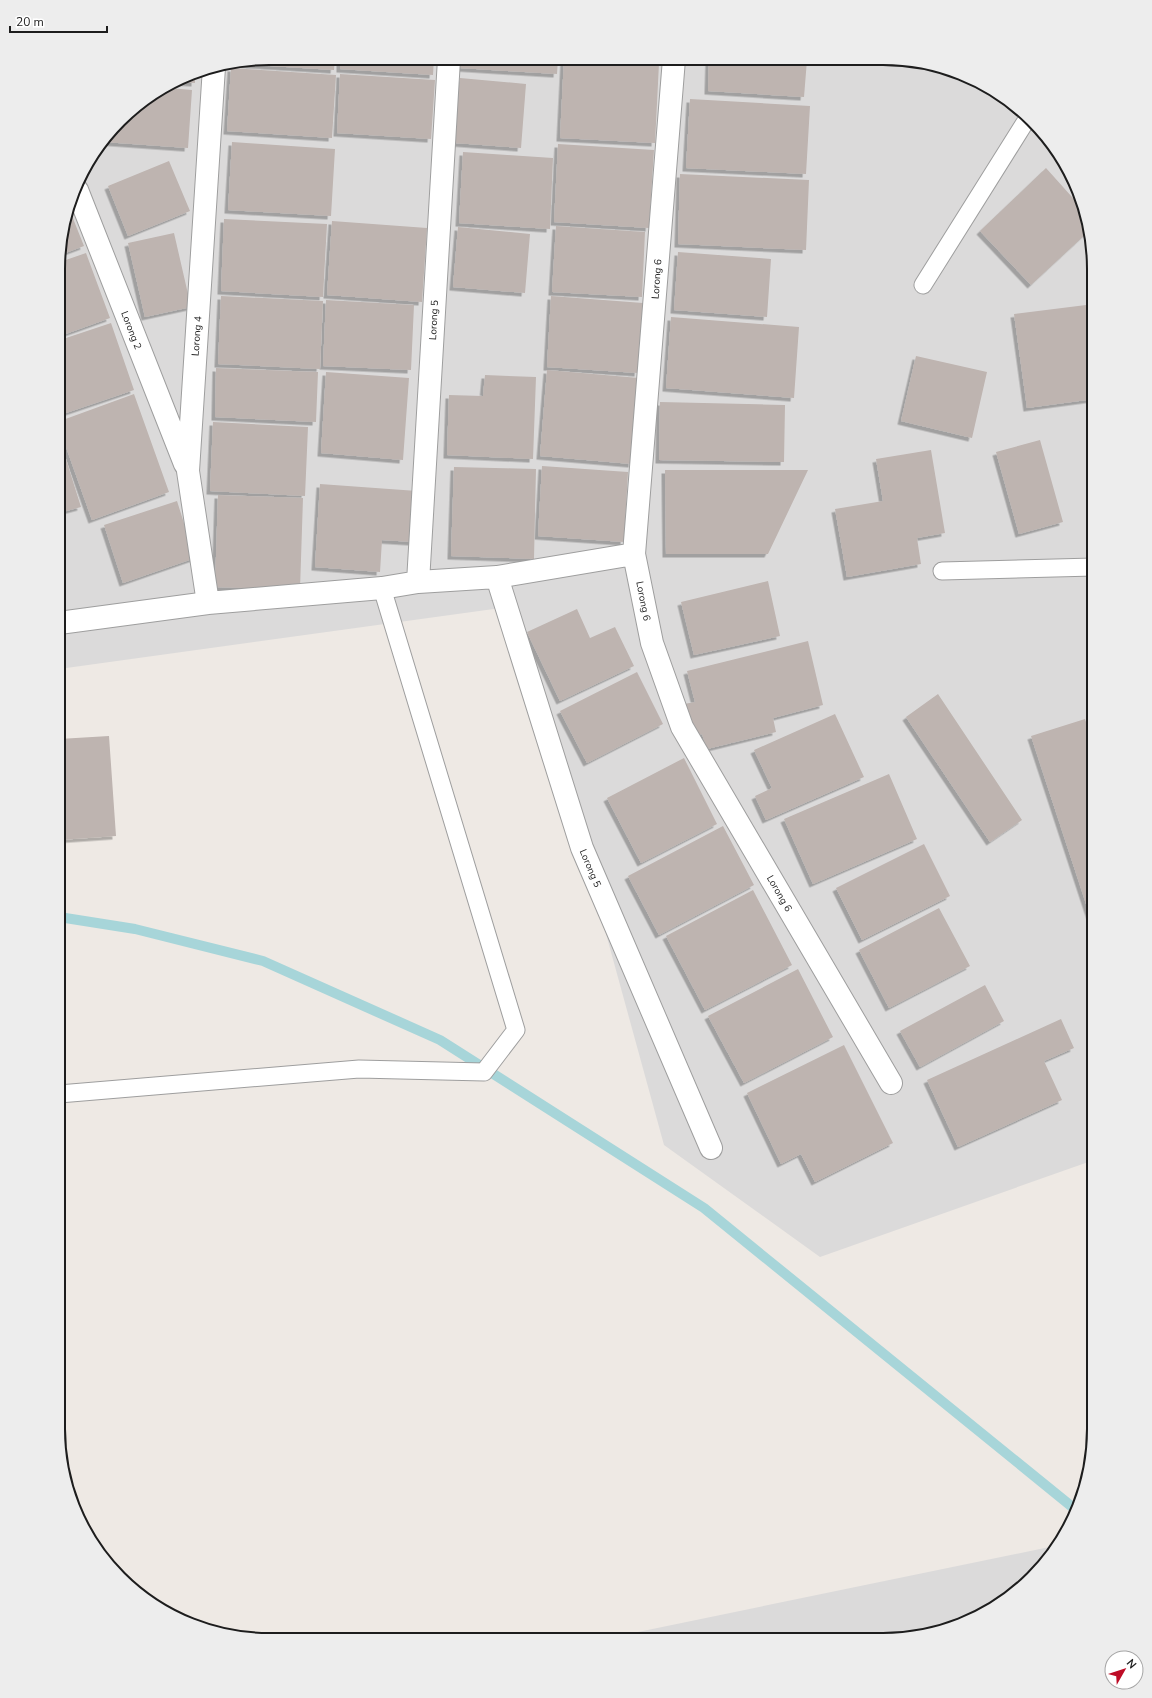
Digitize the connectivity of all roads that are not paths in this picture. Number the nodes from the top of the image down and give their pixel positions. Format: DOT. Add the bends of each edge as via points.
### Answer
graph roads {
  1 [pos="449,65"];
  2 [pos="674,65"];
  3 [pos="214,73"];
  4 [pos="1025,123"];
  5 [pos="80,194"];
  6 [pos="923,285"];
  7 [pos="188,471"];
  8 [pos="634,554"];
  9 [pos="1087,567"];
  10 [pos="942,571"];
  11 [pos="497,578"];
  12 [pos="418,582"];
  13 [pos="382,588"];
  14 [pos="208,603"];
  15 [pos="65,623"];
  16 [pos="891,1083"];
  17 [pos="65,1093"];
  18 [pos="711,1148"];
  1 -- 12 [label="street, Lorong 5"];
  2 -- 8 [label="street, Lorong 6"];
  3 -- 7 [label="street, Lorong 4"];
  4 -- 6 [label="lane"];
  5 -- 7 [label="street, Lorong 2"];
  7 -- 14 [label="street, Lorong 4"];
  8 -- 11 [label="street"];
  8 -- 16 [label="street, Lorong 6" via="652,643 682,727"];
  9 -- 10 [label="lane"];
  11 -- 12 [label="street"];
  11 -- 18 [label="street, Lorong 5" via="582,848"];
  12 -- 13 [label="street"];
  13 -- 14 [label="street"];
  13 -- 17 [label="lane" via="516,1030 484,1072 359,1069"];
  14 -- 15 [label="street"];
}
